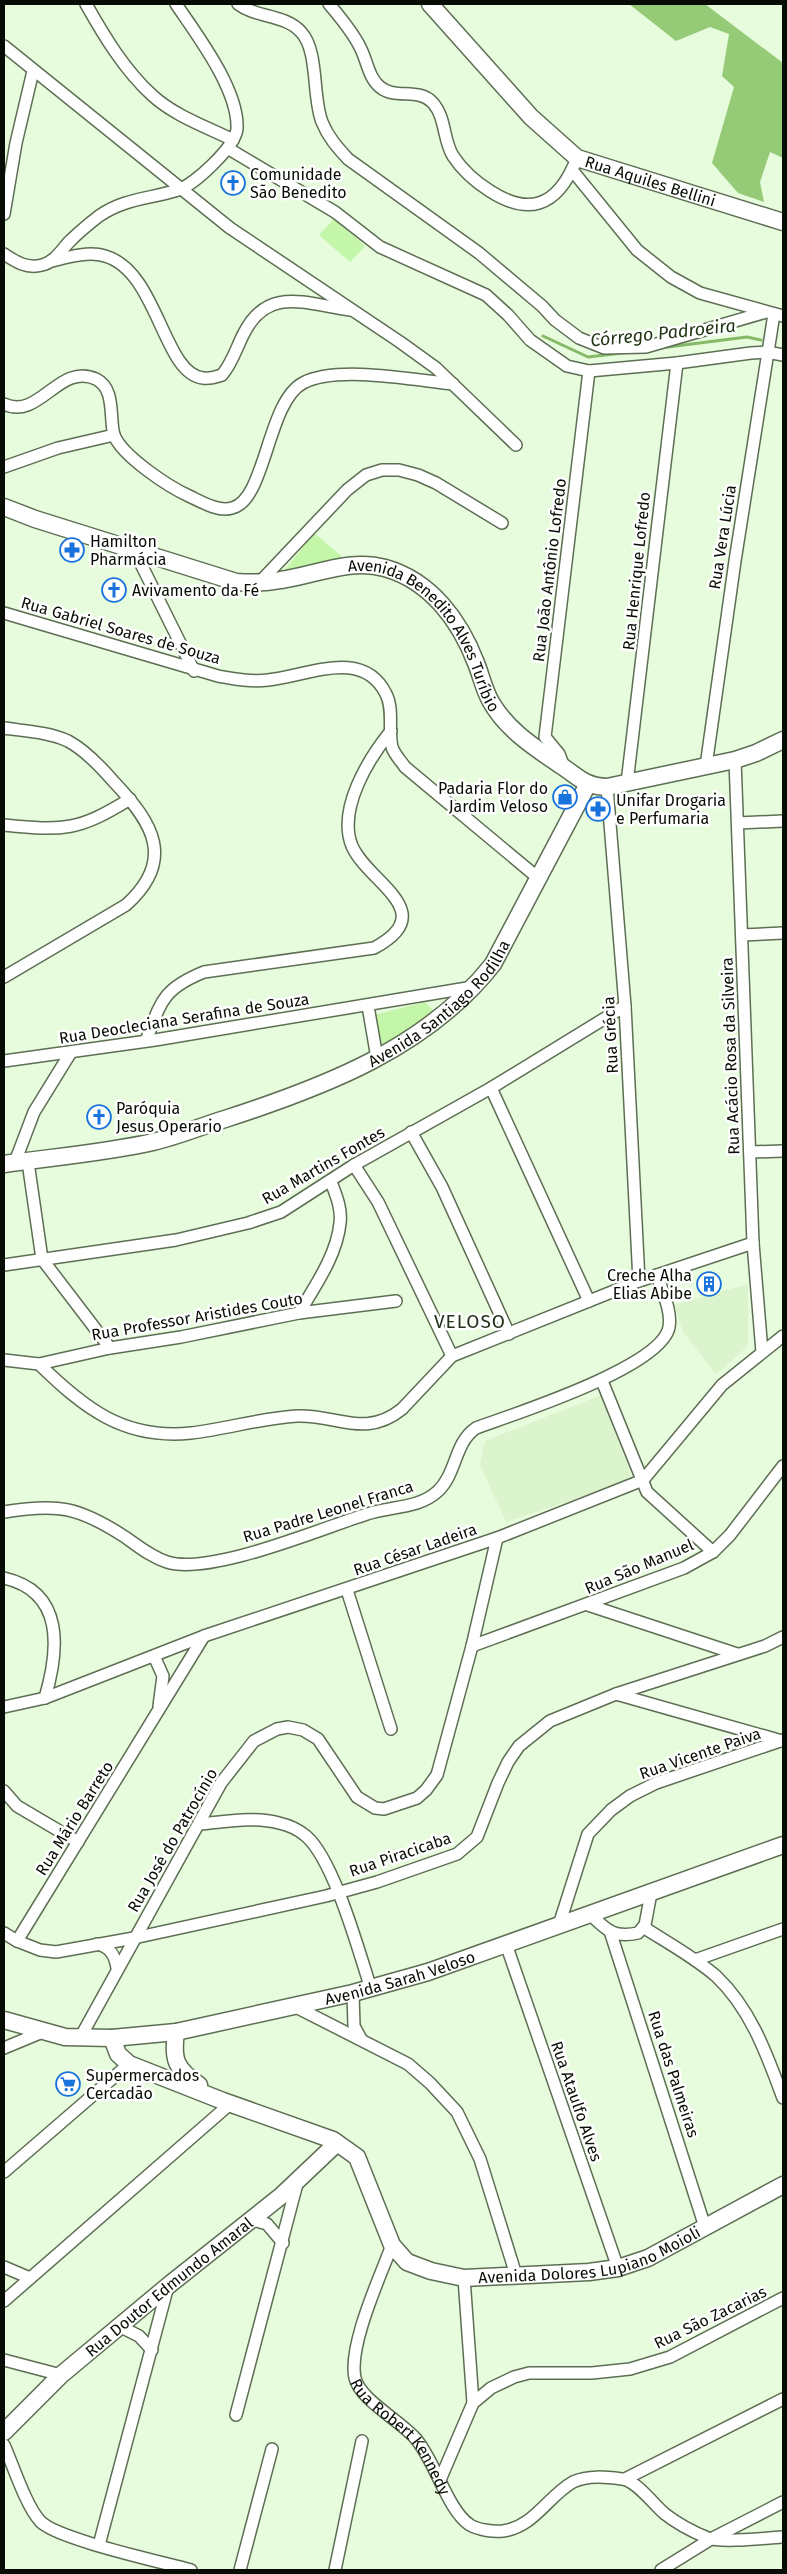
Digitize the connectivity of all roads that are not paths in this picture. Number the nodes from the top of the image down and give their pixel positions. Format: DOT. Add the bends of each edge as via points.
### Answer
graph roads {
  1 [pos="86,4"];
  2 [pos="176,4"];
  3 [pos="238,4"];
  4 [pos="329,4"];
  5 [pos="430,4"];
  6 [pos="4,46"];
  7 [pos="33,71"];
  8 [pos="231,144"];
  9 [pos="575,164"];
  10 [pos="180,189"];
  11 [pos="4,214"];
  12 [pos="783,222"];
  13 [pos="4,254"];
  14 [pos="52,261"];
  15 [pos="354,310"];
  16 [pos="774,314"];
  17 [pos="767,352"];
  18 [pos="783,356"];
  19 [pos="676,363"];
  20 [pos="589,371"];
  21 [pos="453,384"];
  22 [pos="4,404"];
  23 [pos="114,435"];
  24 [pos="516,445"];
  25 [pos="4,467"];
  26 [pos="4,507"];
  27 [pos="502,522"];
  28 [pos="135,552"];
  29 [pos="258,584"];
  30 [pos="4,614"];
  31 [pos="194,671"];
  32 [pos="4,728"];
  33 [pos="391,731"];
  34 [pos="783,740"];
  35 [pos="735,760"];
  36 [pos="706,766"];
  37 [pos="564,767"];
  38 [pos="627,783"];
  39 [pos="588,784"];
  40 [pos="607,787"];
  41 [pos="130,799"];
  42 [pos="783,821"];
  43 [pos="738,823"];
  44 [pos="4,825"];
  45 [pos="537,878"];
  46 [pos="783,933"];
  47 [pos="742,935"];
  48 [pos="4,977"];
  49 [pos="474,987"];
  50 [pos="368,1006"];
  51 [pos="625,1006"];
  52 [pos="146,1041"];
  53 [pos="71,1052"];
  54 [pos="378,1058"];
  55 [pos="4,1061"];
  56 [pos="491,1088"];
  57 [pos="411,1132"];
  58 [pos="783,1151"];
  59 [pos="750,1152"];
  60 [pos="15,1163"];
  61 [pos="354,1166"];
  62 [pos="331,1182"];
  63 [pos="753,1243"];
  64 [pos="42,1259"];
  65 [pos="4,1265"];
  66 [pos="657,1275"];
  67 [pos="639,1281"];
  68 [pos="396,1301"];
  69 [pos="589,1301"];
  70 [pos="299,1314"];
  71 [pos="509,1334"];
  72 [pos="783,1336"];
  73 [pos="110,1348"];
  74 [pos="762,1352"];
  75 [pos="452,1356"];
  76 [pos="4,1360"];
  77 [pos="39,1364"];
  78 [pos="602,1380"];
  79 [pos="783,1466"];
  80 [pos="643,1480"];
  81 [pos="4,1512"];
  82 [pos="497,1538"];
  83 [pos="713,1552"];
  84 [pos="4,1578"];
  85 [pos="347,1590"];
  86 [pos="615,1595"];
  87 [pos="588,1605"];
  88 [pos="619,1616"];
  89 [pos="204,1636"];
  90 [pos="783,1637"];
  91 [pos="472,1646"];
  92 [pos="737,1654"];
  93 [pos="154,1656"];
  94 [pos="616,1694"];
  95 [pos="45,1698"];
  96 [pos="4,1707"];
  97 [pos="158,1712"];
  98 [pos="391,1729"];
  99 [pos="783,1740"];
  100 [pos="4,1791"];
  101 [pos="199,1824"];
  102 [pos="78,1842"];
  103 [pos="783,1845"];
  104 [pos="338,1892"];
  105 [pos="650,1893"];
  106 [pos="590,1914"];
  107 [pos="559,1926"];
  108 [pos="643,1927"];
  109 [pos="783,1929"];
  110 [pos="610,1931"];
  111 [pos="4,1933"];
  112 [pos="134,1938"];
  113 [pos="17,1941"];
  114 [pos="97,1944"];
  115 [pos="506,1944"];
  116 [pos="695,1960"];
  117 [pos="117,1968"];
  118 [pos="371,1989"];
  119 [pos="353,1993"];
  120 [pos="294,2006"];
  121 [pos="4,2020"];
  122 [pos="45,2031"];
  123 [pos="176,2032"];
  124 [pos="80,2038"];
  125 [pos="112,2038"];
  126 [pos="361,2038"];
  127 [pos="4,2048"];
  128 [pos="176,2059"];
  129 [pos="135,2066"];
  130 [pos="214,2098"];
  131 [pos="783,2098"];
  132 [pos="230,2104"];
  133 [pos="337,2143"];
  134 [pos="6,2167"];
  135 [pos="298,2180"];
  136 [pos="783,2185"];
  137 [pos="250,2219"];
  138 [pos="705,2227"];
  139 [pos="283,2243"];
  140 [pos="392,2245"];
  141 [pos="4,2267"];
  142 [pos="618,2268"];
  143 [pos="516,2274"];
  144 [pos="30,2278"];
  145 [pos="464,2278"];
  146 [pos="168,2285"];
  147 [pos="783,2298"];
  148 [pos="4,2301"];
  149 [pos="119,2326"];
  150 [pos="152,2350"];
  151 [pos="4,2360"];
  152 [pos="61,2375"];
  153 [pos="783,2399"];
  154 [pos="472,2403"];
  155 [pos="236,2415"];
  156 [pos="4,2432"];
  157 [pos="362,2442"];
  158 [pos="4,2445"];
  159 [pos="272,2449"];
  160 [pos="625,2479"];
  161 [pos="440,2480"];
  162 [pos="783,2502"];
  163 [pos="783,2538"];
  164 [pos="711,2539"];
  165 [pos="99,2545"];
  166 [pos="241,2566"];
  167 [pos="191,2570"];
  168 [pos="335,2570"];
  169 [pos="661,2570"];
  1 -- 8 [label="street" via="100,29 154,97"];
  2 -- 8 [label="street" via="228,89 237,129"];
  3 -- 16 [label="street" via="285,22 301,32 312,60 321,121 348,159 472,248 573,334 604,348 646,346"];
  4 -- 9 [label="street" via="350,29 372,80 381,89 394,94 411,93 431,100 438,109 453,155 478,183 513,202 538,204 558,191"];
  5 -- 9 [label="main road, Rua Aquiles Bellini"];
  6 -- 7 [label="street"];
  7 -- 10 [label="street"];
  7 -- 11 [label="street"];
  8 -- 10 [label="street"];
  8 -- 20 [label="street" via="335,212 380,247 486,295 530,340 567,366"];
  9 -- 12 [label="main road, Rua Aquiles Bellini"];
  9 -- 16 [label="street" via="619,228 650,262 700,293"];
  10 -- 14 [label="street" via="135,198 100,216"];
  10 -- 15 [label="street" via="230,228"];
  13 -- 14 [label="street" via="29,267"];
  14 -- 15 [label="street" via="72,256 104,255 126,265 141,284 183,366 202,378 222,375 255,314 267,305 283,301"];
  15 -- 21 [label="street"];
  16 -- 17 [label="street, Rua Vera Lúcia"];
  17 -- 18 [label="street"];
  17 -- 19 [label="street"];
  17 -- 36 [label="street, Rua Vera Lúcia"];
  19 -- 20 [label="street"];
  19 -- 38 [label="street, Rua Henrique Lofredo"];
  20 -- 37 [label="street, Rua João Antônio Lofredo" via="545,736 559,754"];
  21 -- 23 [label="street" via="335,375 302,384 290,395 281,411 253,488 233,508 221,508 187,495 143,466"];
  21 -- 24 [label="street"];
  22 -- 23 [label="street" via="12,408 25,407 68,379 84,376 97,380 104,388 112,404"];
  23 -- 25 [label="street" via="58,448"];
  26 -- 28 [label="main road, Avenida Benedito Alves Turíbio"];
  27 -- 29 [label="street" via="418,475 382,470 366,475 347,490"];
  28 -- 29 [label="main road, Avenida Benedito Alves Turíbio" via="236,582"];
  28 -- 31 [label="street"];
  29 -- 37 [label="main road, Avenida Benedito Alves Turíbio" via="350,565 368,564 403,574 433,596 457,623 490,701 504,721 520,738"];
  30 -- 31 [label="street, Rua Gabriel Soares de Souza"];
  31 -- 33 [label="street, Rua Gabriel Soares de Souza" via="250,681 334,667 357,668 375,677 387,696"];
  32 -- 41 [label="street" via="66,740 105,772"];
  33 -- 45 [label="street, Rua Gabriel Soares de Souza" via="392,748 405,767"];
  33 -- 52 [label="street" via="377,748 356,787 348,820 352,845 398,901 401,922 396,934 374,948 204,972 188,978 165,996"];
  34 -- 35 [label="main road"];
  35 -- 36 [label="main road"];
  35 -- 43 [label="street, Rua Acácio Rosa da Silveira"];
  36 -- 38 [label="main road"];
  37 -- 39 [label="main road, Avenida Benedito Alves Turíbio"];
  38 -- 40 [label="main road"];
  39 -- 40 [label="main road"];
  39 -- 45 [label="main road, Avenida Santiago Rodilha"];
  40 -- 51 [label="street, Rua Grécia"];
  41 -- 44 [label="street" via="92,821 73,827 52,830"];
  41 -- 48 [label="street" via="153,835 150,878 126,905"];
  42 -- 43 [label="street"];
  43 -- 47 [label="street, Rua Acácio Rosa da Silveira"];
  45 -- 49 [label="main road, Avenida Santiago Rodilha" via="502,950"];
  46 -- 47 [label="street"];
  47 -- 59 [label="street, Rua Acácio Rosa da Silveira"];
  49 -- 50 [label="street, Rua Deocleciana Serafina de Souza"];
  49 -- 54 [label="main road, Avenida Santiago Rodilha" via="415,1037"];
  50 -- 52 [label="street, Rua Deocleciana Serafina de Souza"];
  50 -- 54 [label="street"];
  51 -- 56 [label="street, Rua Martins Fontes"];
  51 -- 67 [label="street, Rua Grécia"];
  52 -- 53 [label="street, Rua Deocleciana Serafina de Souza"];
  53 -- 55 [label="street, Rua Deocleciana Serafina de Souza"];
  53 -- 60 [label="street" via="34,1112"];
  54 -- 60 [label="main road, Avenida Santiago Rodilha" via="330,1082 266,1106 156,1141"];
  56 -- 57 [label="street, Rua Martins Fontes"];
  56 -- 69 [label="street"];
  57 -- 61 [label="street, Rua Martins Fontes"];
  57 -- 71 [label="street" via="442,1187"];
  58 -- 59 [label="street"];
  59 -- 63 [label="street, Rua Acácio Rosa da Silveira"];
  60 -- 64 [label="street"];
  61 -- 62 [label="street, Rua Martins Fontes"];
  61 -- 75 [label="street" via="378,1202"];
  62 -- 64 [label="street, Rua Martins Fontes" via="281,1212 248,1223 176,1240"];
  62 -- 70 [label="street" via="339,1206 338,1232 323,1272"];
  63 -- 66 [label="street"];
  63 -- 74 [label="street, Rua Acácio Rosa da Silveira"];
  64 -- 65 [label="street, Rua Martins Fontes"];
  64 -- 73 [label="street"];
  66 -- 67 [label="street"];
  66 -- 78 [label="street, Rua Padre Leonel Franca" via="668,1310 669,1326 660,1343"];
  67 -- 69 [label="street"];
  68 -- 70 [label="street, Rua Professor Aristides Couto"];
  69 -- 71 [label="street"];
  70 -- 73 [label="street, Rua Professor Aristides Couto"];
  71 -- 75 [label="street"];
  72 -- 74 [label="street, Rua César Ladeira"];
  73 -- 77 [label="street, Rua Professor Aristides Couto"];
  74 -- 80 [label="street, Rua César Ladeira" via="722,1386"];
  75 -- 77 [label="street" via="402,1409 380,1421 344,1424 298,1416 176,1433 139,1429 106,1418 72,1396"];
  76 -- 77 [label="street, Rua Professor Aristides Couto"];
  78 -- 80 [label="street"];
  78 -- 81 [label="street, Rua Padre Leonel Franca" via="476,1428 466,1435 438,1490 418,1503 369,1513 226,1560 197,1564 168,1562 154,1557 106,1525 70,1509 28,1508"];
  79 -- 83 [label="street, Rua São Manuel"];
  80 -- 82 [label="street, Rua César Ladeira"];
  80 -- 83 [label="street" via="648,1492"];
  82 -- 85 [label="street, Rua César Ladeira"];
  82 -- 91 [label="street, Rua José do Patrocínio"];
  83 -- 86 [label="street, Rua São Manuel" via="684,1568"];
  84 -- 95 [label="street" via="29,1588 50,1613 56,1648"];
  85 -- 89 [label="street, Rua César Ladeira"];
  85 -- 98 [label="street"];
  86 -- 87 [label="street, Rua São Manuel"];
  86 -- 88 [label="street"];
  87 -- 88 [label="street"];
  87 -- 91 [label="street, Rua São Manuel"];
  88 -- 92 [label="street"];
  89 -- 93 [label="street, Rua César Ladeira"];
  89 -- 97 [label="street, Rua Mário Barreto"];
  90 -- 92 [label="street, Rua Piracicaba"];
  91 -- 101 [label="street, Rua José do Patrocínio" via="437,1775 417,1798 384,1809 375,1808 356,1797 318,1739 303,1730 288,1727 254,1741 221,1782"];
  92 -- 94 [label="street, Rua Piracicaba"];
  93 -- 95 [label="street, Rua César Ladeira"];
  93 -- 97 [label="street, Rua Mário Barreto" via="163,1676"];
  94 -- 99 [label="street"];
  94 -- 104 [label="street, Rua Piracicaba" via="550,1721 519,1746 498,1783 477,1837 466,1848 457,1854"];
  95 -- 96 [label="street, Rua César Ladeira"];
  97 -- 102 [label="street, Rua Mário Barreto"];
  99 -- 107 [label="street, Rua Vicente Paiva" via="656,1783 630,1796 612,1810 588,1834"];
  100 -- 102 [label="street" via="17,1806"];
  101 -- 104 [label="street" via="254,1820 296,1829 315,1846"];
  101 -- 112 [label="street, Rua José do Patrocínio"];
  102 -- 113 [label="street, Rua Mário Barreto"];
  103 -- 105 [label="main road, Avenida Sarah Veloso"];
  104 -- 112 [label="street, Rua Piracicaba"];
  104 -- 118 [label="street"];
  105 -- 106 [label="main road, Avenida Sarah Veloso"];
  105 -- 108 [label="street"];
  106 -- 107 [label="main road, Avenida Sarah Veloso"];
  106 -- 110 [label="street"];
  107 -- 115 [label="main road, Avenida Sarah Veloso"];
  108 -- 110 [label="street" via="638,1933 623,1936"];
  108 -- 116 [label="street"];
  109 -- 116 [label="street"];
  110 -- 138 [label="street, Rua das Palmeiras"];
  111 -- 113 [label="street, Rua Piracicaba"];
  112 -- 114 [label="street, Rua Piracicaba"];
  112 -- 117 [label="street, Rua José do Patrocínio"];
  113 -- 114 [label="street, Rua Piracicaba" via="56,1952"];
  114 -- 117 [label="street" via="115,1955"];
  115 -- 118 [label="main road, Avenida Sarah Veloso"];
  115 -- 142 [label="street, Rua Ataulfo Alves"];
  116 -- 131 [label="street" via="736,1999 763,2044"];
  117 -- 124 [label="street, Rua José do Patrocínio"];
  118 -- 119 [label="main road, Avenida Sarah Veloso"];
  119 -- 120 [label="main road, Avenida Sarah Veloso"];
  119 -- 126 [label="street" via="354,2026"];
  120 -- 123 [label="main road, Avenida Sarah Veloso"];
  120 -- 126 [label="street"];
  121 -- 122 [label="main road, Avenida Sarah Veloso"];
  122 -- 124 [label="main road, Avenida Sarah Veloso"];
  122 -- 127 [label="street"];
  123 -- 125 [label="main road, Avenida Sarah Veloso"];
  123 -- 128 [label="main road"];
  124 -- 125 [label="main road, Avenida Sarah Veloso"];
  125 -- 129 [label="main road" via="118,2054"];
  126 -- 143 [label="street" via="408,2064 457,2112 480,2159"];
  128 -- 129 [label="main road" via="159,2068"];
  128 -- 130 [label="main road" via="183,2074"];
  129 -- 130 [label="main road"];
  129 -- 134 [label="street"];
  130 -- 132 [label="main road"];
  132 -- 133 [label="main road" via="323,2135"];
  132 -- 144 [label="street"];
  133 -- 135 [label="main road, Rua Doutor Edmundo Amaral"];
  133 -- 140 [label="main road" via="357,2157"];
  135 -- 137 [label="main road, Rua Doutor Edmundo Amaral"];
  135 -- 139 [label="street"];
  136 -- 138 [label="main road, Avenida Dolores Lupiano Moioli"];
  137 -- 139 [label="street" via="267,2224"];
  137 -- 146 [label="main road, Rua Doutor Edmundo Amaral"];
  138 -- 142 [label="main road, Avenida Dolores Lupiano Moioli" via="648,2258"];
  139 -- 155 [label="street"];
  140 -- 145 [label="main road, Avenida Dolores Lupiano Moioli" via="407,2262 417,2267"];
  140 -- 161 [label="street, Rua Robert Kennedy" via="361,2332 355,2378 366,2396 416,2440 434,2465"];
  141 -- 144 [label="street"];
  142 -- 143 [label="main road, Avenida Dolores Lupiano Moioli"];
  143 -- 145 [label="main road, Avenida Dolores Lupiano Moioli"];
  144 -- 148 [label="street"];
  145 -- 154 [label="street"];
  146 -- 149 [label="main road, Rua Doutor Edmundo Amaral"];
  146 -- 150 [label="street"];
  147 -- 154 [label="street, Rua São Zacarias" via="670,2357 630,2369 514,2377 491,2388"];
  149 -- 150 [label="street" via="139,2336"];
  149 -- 152 [label="main road, Rua Doutor Edmundo Amaral"];
  150 -- 165 [label="street"];
  151 -- 152 [label="street"];
  152 -- 156 [label="main road, Rua Doutor Edmundo Amaral"];
  153 -- 160 [label="street"];
  154 -- 161 [label="street, Rua São Zacarias"];
  157 -- 168 [label="street"];
  158 -- 165 [label="street" via="39,2520 48,2528"];
  159 -- 166 [label="street"];
  160 -- 161 [label="street, Rua Robert Kennedy" via="596,2477 573,2483 531,2520 498,2531 469,2524 459,2514"];
  160 -- 164 [label="street" via="665,2514"];
  162 -- 164 [label="street"];
  163 -- 164 [label="street"];
  164 -- 169 [label="street"];
  165 -- 167 [label="street"];
}
